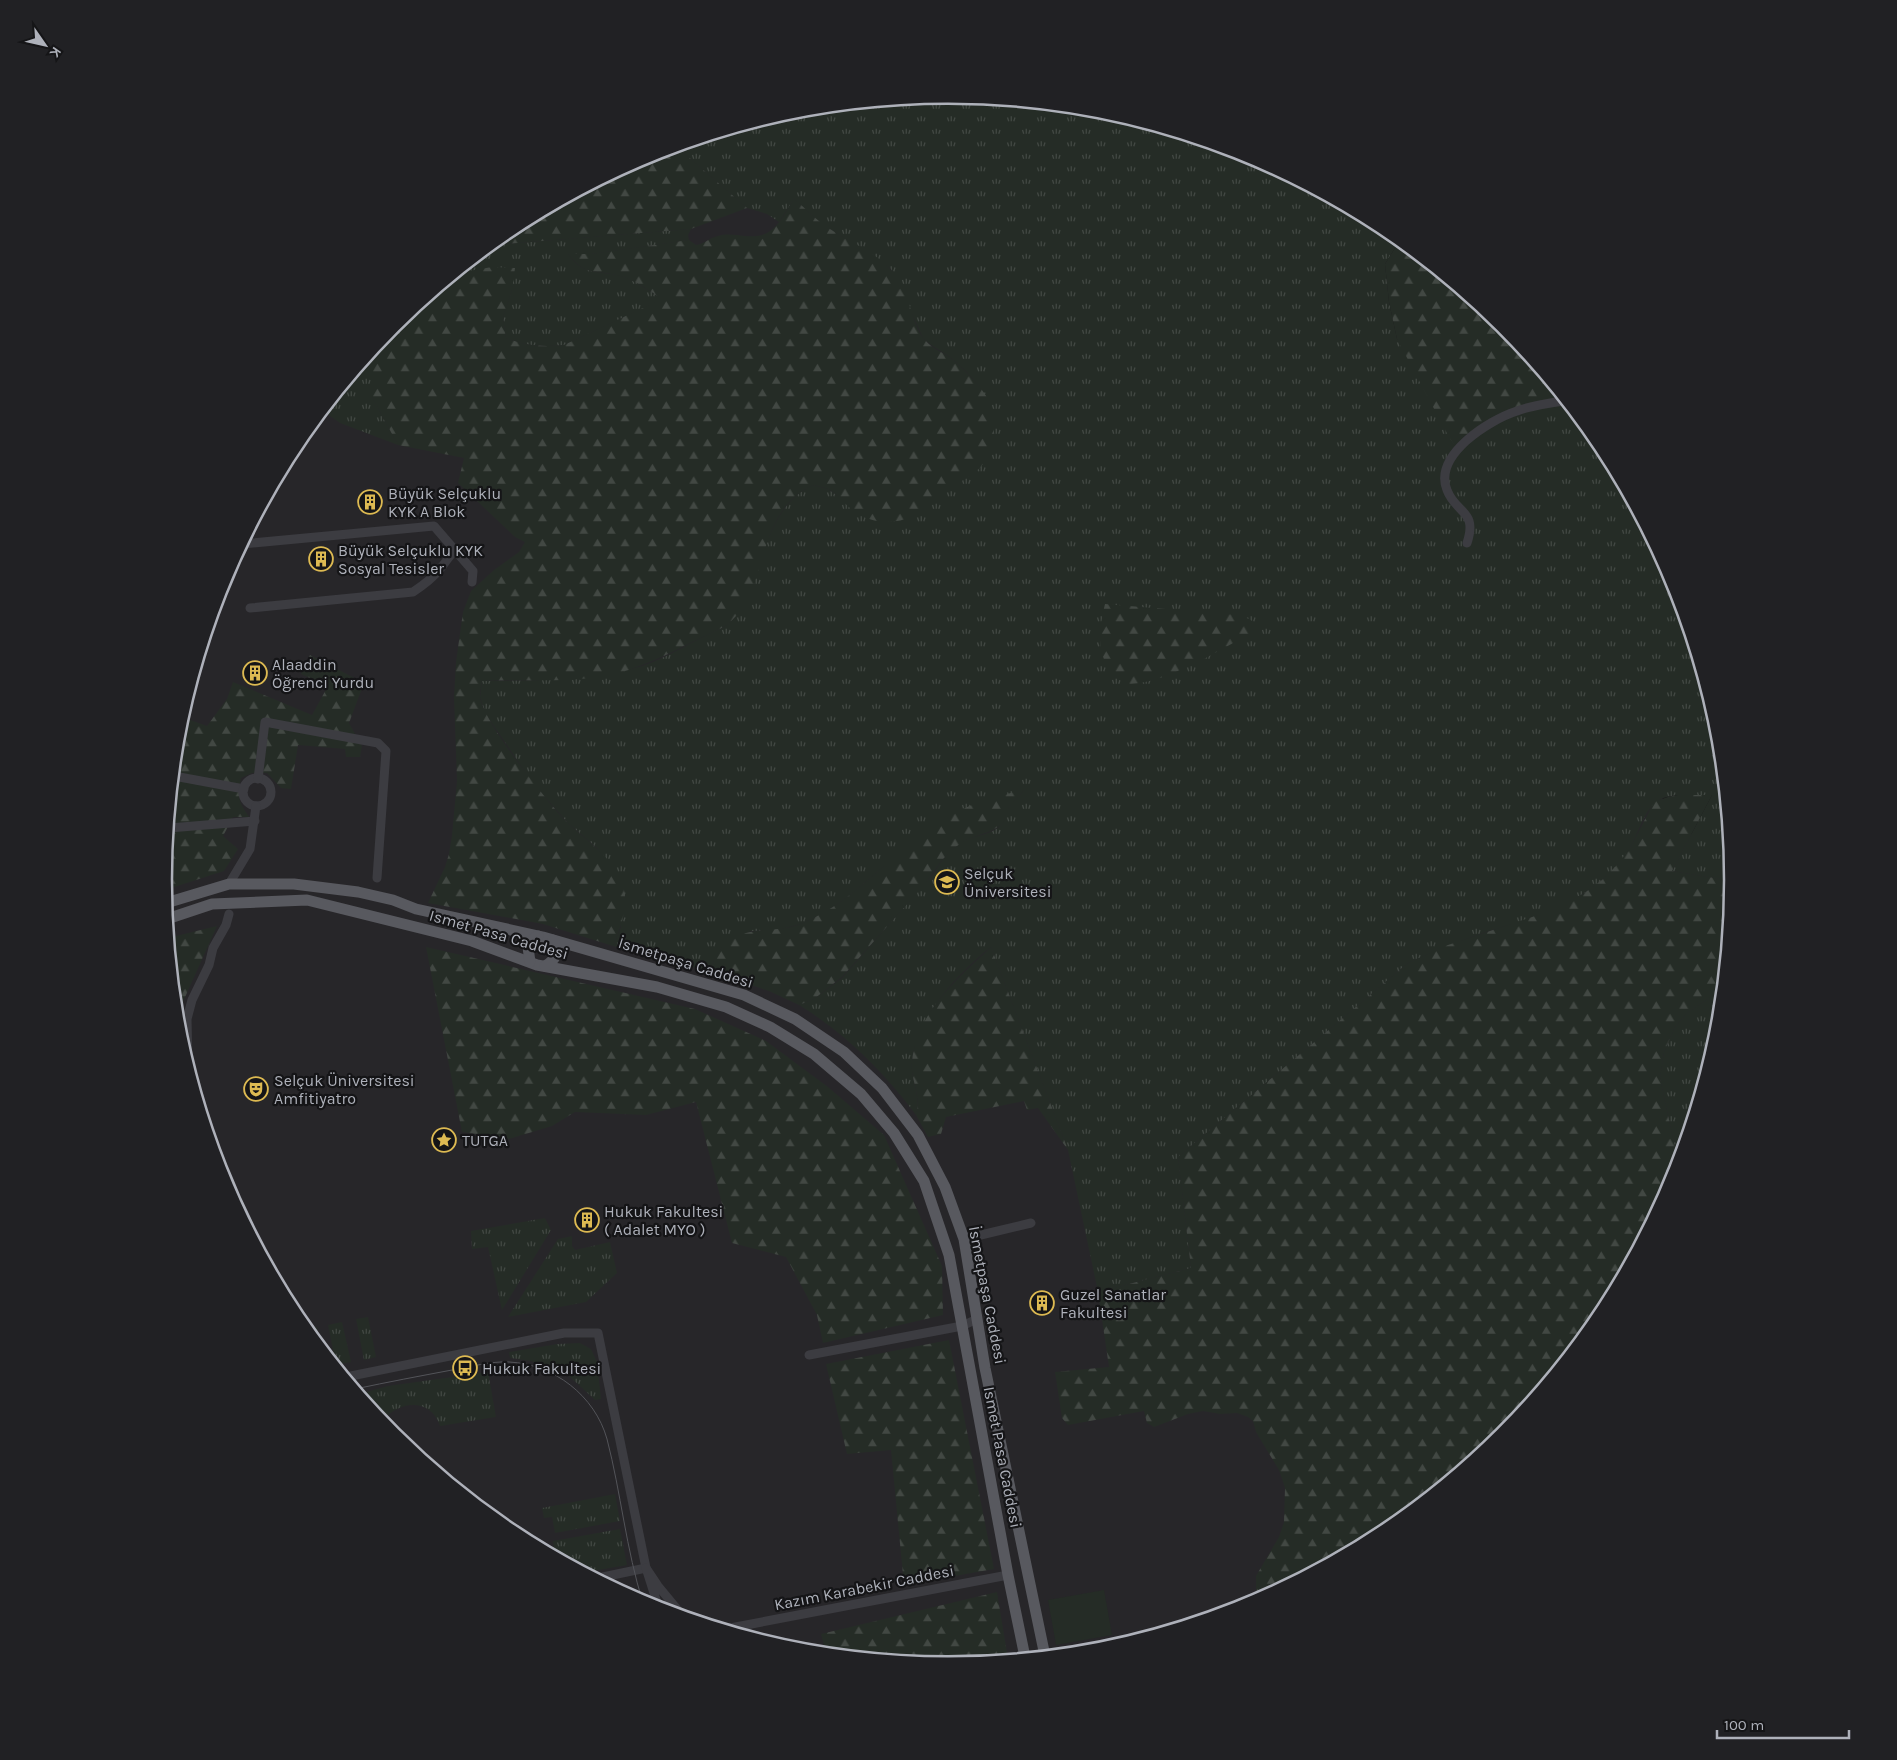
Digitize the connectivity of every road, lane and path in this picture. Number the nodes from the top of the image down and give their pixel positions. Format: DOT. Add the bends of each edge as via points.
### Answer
graph roads {
  1 [pos="1559,401"];
  2 [pos="249,543"];
  3 [pos="1467,543"];
  4 [pos="455,550"];
  5 [pos="472,582"];
  6 [pos="250,608"];
  7 [pos="179,777"];
  8 [pos="258,778"];
  9 [pos="244,789"];
  10 [pos="256,806"];
  11 [pos="255,821"];
  12 [pos="174,828"];
  13 [pos="377,878"];
  14 [pos="229,884"];
  15 [pos="173,901"];
  16 [pos="416,909"];
  17 [pos="229,914"];
  18 [pos="173,917"];
  19 [pos="406,925"];
  20 [pos="538,936"];
  21 [pos="553,940"];
  22 [pos="530,962"];
  23 [pos="545,966"];
  24 [pos="187,1032"];
  25 [pos="1032,1223"];
  26 [pos="964,1239"];
  27 [pos="977,1319"];
  28 [pos="962,1326"];
  29 [pos="809,1355"];
  30 [pos="352,1376"];
  31 [pos="646,1568"];
  32 [pos="1008,1575"];
  33 [pos="606,1576"];
  34 [pos="656,1599"];
  35 [pos="674,1605"];
  36 [pos="737,1627"];
  37 [pos="1044,1651"];
  38 [pos="1024,1653"];
  1 -- 3 [label="street" via="1504,416 1459,447 1450,459 1444,481 1448,492 1470,522"];
  2 -- 4 [label="street" via="434,526"];
  4 -- 5 [label="street" via="472,571"];
  4 -- 6 [label="street" via="439,571 413,592"];
  7 -- 9 [label="street"];
  8 -- 9 [label="street" via="250,781"];
  8 -- 10 [label="street" via="269,785 271,794 266,803"];
  8 -- 13 [label="street" via="265,722 378,743 386,751"];
  9 -- 10 [label="street" via="246,801"];
  10 -- 11 [label="street"];
  11 -- 12 [label="street"];
  11 -- 14 [label="street" via="250,849"];
  14 -- 15 [label="main road, İsmetpaşa Caddesi"];
  14 -- 16 [label="main road, İsmetpaşa Caddesi" via="294,884 358,892"];
  16 -- 19 [label="street"];
  16 -- 20 [label="main road, İsmetpaşa Caddesi"];
  17 -- 24 [label="street" via="192,1000"];
  18 -- 19 [label="main road, Ismet Pasa Caddesi" via="212,904 306,900"];
  19 -- 22 [label="main road, Ismet Pasa Caddesi" via="472,941"];
  20 -- 21 [label="main road, İsmetpaşa Caddesi"];
  20 -- 22 [label="main road" via="528,947"];
  21 -- 23 [label="main road" via="557,955"];
  21 -- 26 [label="main road, İsmetpaşa Caddesi" via="744,995 795,1020 844,1052 882,1088 918,1135 945,1187"];
  22 -- 23 [label="main road, Ismet Pasa Caddesi"];
  23 -- 28 [label="main road, Ismet Pasa Caddesi" via="657,987 726,1007 770,1027 814,1054 861,1094 894,1133 924,1181 949,1255"];
  25 -- 26 [label="street"];
  26 -- 27 [label="main road, İsmetpaşa Caddesi"];
  27 -- 28 [label="street"];
  27 -- 37 [label="main road, İsmetpaşa Caddesi"];
  28 -- 29 [label="street"];
  28 -- 32 [label="main road, Ismet Pasa Caddesi"];
  30 -- 31 [label="street" via="564,1332 598,1333"];
  31 -- 33 [label="street"];
  31 -- 34 [label="street"];
  31 -- 35 [label="street"];
  32 -- 36 [label="street, Kazım Karabekir Caddesi"];
  32 -- 38 [label="main road, Ismet Pasa Caddesi"];
}
